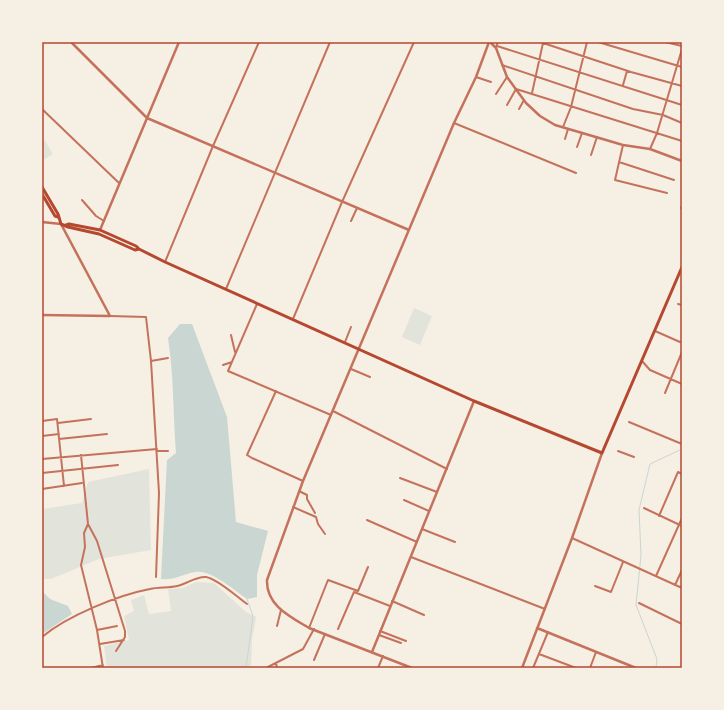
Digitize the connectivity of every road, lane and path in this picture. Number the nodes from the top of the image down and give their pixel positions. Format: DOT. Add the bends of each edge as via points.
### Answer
graph roads {
  1 [pos="72,42"];
  2 [pos="178,42"];
  3 [pos="259,42"];
  4 [pos="330,42"];
  5 [pos="414,42"];
  6 [pos="490,42"];
  7 [pos="498,42"];
  8 [pos="540,42"];
  9 [pos="544,42"];
  10 [pos="587,42"];
  11 [pos="598,42"];
  12 [pos="665,42"];
  13 [pos="496,47"];
  14 [pos="682,48"];
  15 [pos="584,56"];
  16 [pos="541,60"];
  17 [pos="501,65"];
  18 [pos="678,65"];
  19 [pos="682,67"];
  20 [pos="627,70"];
  21 [pos="581,72"];
  22 [pos="536,76"];
  23 [pos="476,77"];
  24 [pos="507,77"];
  25 [pos="491,82"];
  26 [pos="673,82"];
  27 [pos="623,85"];
  28 [pos="682,86"];
  29 [pos="576,88"];
  30 [pos="516,89"];
  31 [pos="532,93"];
  32 [pos="496,94"];
  33 [pos="667,99"];
  34 [pos="524,100"];
  35 [pos="682,104"];
  36 [pos="507,105"];
  37 [pos="571,107"];
  38 [pos="42,109"];
  39 [pos="519,109"];
  40 [pos="663,115"];
  41 [pos="147,118"];
  42 [pos="454,123"];
  43 [pos="682,123"];
  44 [pos="563,127"];
  45 [pos="569,128"];
  46 [pos="582,132"];
  47 [pos="657,133"];
  48 [pos="597,137"];
  49 [pos="565,139"];
  50 [pos="682,141"];
  51 [pos="623,145"];
  52 [pos="212,146"];
  53 [pos="577,147"];
  54 [pos="650,149"];
  55 [pos="591,155"];
  56 [pos="682,161"];
  57 [pos="619,162"];
  58 [pos="276,173"];
  59 [pos="576,173"];
  60 [pos="674,180"];
  61 [pos="119,183"];
  62 [pos="42,187"];
  63 [pos="668,193"];
  64 [pos="42,194"];
  65 [pos="82,200"];
  66 [pos="342,202"];
  67 [pos="357,208"];
  68 [pos="58,217"];
  69 [pos="104,221"];
  70 [pos="351,221"];
  71 [pos="42,222"];
  72 [pos="61,224"];
  73 [pos="66,225"];
  74 [pos="100,230"];
  75 [pos="409,230"];
  76 [pos="139,249"];
  77 [pos="165,262"];
  78 [pos="682,267"];
  79 [pos="226,289"];
  80 [pos="257,303"];
  81 [pos="678,304"];
  82 [pos="682,305"];
  83 [pos="42,315"];
  84 [pos="110,316"];
  85 [pos="293,319"];
  86 [pos="351,327"];
  87 [pos="654,330"];
  88 [pos="231,335"];
  89 [pos="346,342"];
  90 [pos="680,342"];
  91 [pos="360,349"];
  92 [pos="682,352"];
  93 [pos="236,354"];
  94 [pos="168,358"];
  95 [pos="641,360"];
  96 [pos="151,361"];
  97 [pos="232,362"];
  98 [pos="223,365"];
  99 [pos="351,369"];
  100 [pos="370,377"];
  101 [pos="671,379"];
  102 [pos="682,384"];
  103 [pos="276,391"];
  104 [pos="665,393"];
  105 [pos="474,401"];
  106 [pos="333,411"];
  107 [pos="331,415"];
  108 [pos="91,419"];
  109 [pos="42,421"];
  110 [pos="628,422"];
  111 [pos="58,423"];
  112 [pos="59,434"];
  113 [pos="107,434"];
  114 [pos="42,436"];
  115 [pos="60,439"];
  116 [pos="682,444"];
  117 [pos="157,450"];
  118 [pos="168,450"];
  119 [pos="618,451"];
  120 [pos="602,453"];
  121 [pos="81,455"];
  122 [pos="61,456"];
  123 [pos="634,457"];
  124 [pos="42,459"];
  125 [pos="118,465"];
  126 [pos="82,468"];
  127 [pos="447,469"];
  128 [pos="63,470"];
  129 [pos="42,473"];
  130 [pos="682,474"];
  131 [pos="400,478"];
  132 [pos="302,481"];
  133 [pos="83,483"];
  134 [pos="64,486"];
  135 [pos="42,489"];
  136 [pos="299,491"];
  137 [pos="437,492"];
  138 [pos="404,500"];
  139 [pos="293,507"];
  140 [pos="644,508"];
  141 [pos="429,511"];
  142 [pos="315,513"];
  143 [pos="659,516"];
  144 [pos="682,518"];
  145 [pos="367,520"];
  146 [pos="88,524"];
  147 [pos="679,525"];
  148 [pos="682,526"];
  149 [pos="422,529"];
  150 [pos="324,534"];
  151 [pos="572,538"];
  152 [pos="417,542"];
  153 [pos="455,542"];
  154 [pos="411,557"];
  155 [pos="623,561"];
  156 [pos="368,566"];
  157 [pos="682,570"];
  158 [pos="656,576"];
  159 [pos="156,577"];
  160 [pos="675,585"];
  161 [pos="595,586"];
  162 [pos="682,588"];
  163 [pos="116,599"];
  164 [pos="392,601"];
  165 [pos="639,603"];
  166 [pos="247,604"];
  167 [pos="390,606"];
  168 [pos="92,608"];
  169 [pos="545,609"];
  170 [pos="281,610"];
  171 [pos="424,615"];
  172 [pos="682,624"];
  173 [pos="117,626"];
  174 [pos="277,626"];
  175 [pos="309,628"];
  176 [pos="537,628"];
  177 [pos="338,629"];
  178 [pos="98,630"];
  179 [pos="314,630"];
  180 [pos="380,631"];
  181 [pos="548,632"];
  182 [pos="325,634"];
  183 [pos="378,635"];
  184 [pos="42,637"];
  185 [pos="124,640"];
  186 [pos="406,641"];
  187 [pos="401,643"];
  188 [pos="100,644"];
  189 [pos="116,651"];
  190 [pos="372,652"];
  191 [pos="596,652"];
  192 [pos="539,654"];
  193 [pos="383,656"];
  194 [pos="314,660"];
  195 [pos="276,663"];
  196 [pos="103,666"];
  197 [pos="628,667"];
  198 [pos="91,668"];
  199 [pos="266,668"];
  200 [pos="276,668"];
  201 [pos="378,668"];
  202 [pos="412,668"];
  203 [pos="522,668"];
  204 [pos="533,668"];
  205 [pos="576,668"];
  206 [pos="590,668"];
  207 [pos="636,668"];
  1 -- 41 [label="street"];
  2 -- 41 [label="street"];
  3 -- 52 [label="street"];
  4 -- 58 [label="street"];
  5 -- 66 [label="street"];
  6 -- 13 [label="street"];
  6 -- 23 [label="street"];
  7 -- 13 [label="street"];
  8 -- 9 [label="street"];
  9 -- 15 [label="street"];
  9 -- 16 [label="street"];
  10 -- 15 [label="street"];
  11 -- 18 [label="street"];
  12 -- 14 [label="street"];
  13 -- 16 [label="street"];
  13 -- 17 [label="street"];
  14 -- 18 [label="street"];
  15 -- 20 [label="street"];
  15 -- 21 [label="street"];
  16 -- 21 [label="street"];
  16 -- 22 [label="street"];
  17 -- 22 [label="street"];
  17 -- 24 [label="street"];
  18 -- 19 [label="street"];
  18 -- 26 [label="street"];
  20 -- 26 [label="street"];
  20 -- 27 [label="street"];
  21 -- 27 [label="street"];
  21 -- 29 [label="street"];
  22 -- 29 [label="street"];
  22 -- 31 [label="street"];
  23 -- 25 [label="street"];
  23 -- 42 [label="street"];
  24 -- 30 [label="street"];
  24 -- 32 [label="street"];
  26 -- 28 [label="street"];
  26 -- 33 [label="street"];
  27 -- 33 [label="street"];
  29 -- 37 [label="street"];
  29 -- 40 [label="street" via="633,109"];
  30 -- 31 [label="street"];
  30 -- 34 [label="street"];
  30 -- 36 [label="street"];
  31 -- 37 [label="street"];
  33 -- 35 [label="street"];
  33 -- 40 [label="street"];
  34 -- 39 [label="street"];
  34 -- 44 [label="street" via="540,116"];
  37 -- 44 [label="street"];
  37 -- 47 [label="street"];
  38 -- 61 [label="street"];
  40 -- 43 [label="street"];
  40 -- 47 [label="street"];
  41 -- 52 [label="street"];
  41 -- 61 [label="street"];
  42 -- 59 [label="street"];
  42 -- 75 [label="street"];
  44 -- 45 [label="street"];
  45 -- 46 [label="street"];
  45 -- 49 [label="street"];
  46 -- 48 [label="street"];
  46 -- 53 [label="street"];
  47 -- 50 [label="street"];
  47 -- 54 [label="street"];
  48 -- 51 [label="street"];
  48 -- 55 [label="street"];
  51 -- 54 [label="street"];
  51 -- 57 [label="street"];
  52 -- 58 [label="street"];
  52 -- 77 [label="street"];
  54 -- 56 [label="street"];
  57 -- 60 [label="street"];
  57 -- 63 [label="street" via="615,180"];
  58 -- 66 [label="street"];
  58 -- 79 [label="street"];
  61 -- 69 [label="street"];
  62 -- 68 [label="main road"];
  64 -- 68 [label="main road"];
  65 -- 69 [label="street"];
  66 -- 67 [label="street"];
  66 -- 85 [label="street"];
  67 -- 70 [label="street"];
  67 -- 75 [label="street"];
  68 -- 72 [label="main road"];
  69 -- 74 [label="street"];
  71 -- 72 [label="street"];
  72 -- 73 [label="main road"];
  72 -- 84 [label="street"];
  73 -- 74 [label="main road"];
  73 -- 76 [label="main road" via="99,234 135,250"];
  74 -- 76 [label="main road"];
  75 -- 91 [label="street"];
  76 -- 77 [label="main road"];
  77 -- 79 [label="main road"];
  78 -- 87 [label="main road"];
  79 -- 80 [label="main road"];
  80 -- 85 [label="main road"];
  80 -- 93 [label="street"];
  81 -- 82 [label="street"];
  83 -- 84 [label="street"];
  84 -- 96 [label="street" via="146,317"];
  85 -- 89 [label="main road"];
  86 -- 89 [label="street"];
  87 -- 90 [label="street"];
  87 -- 95 [label="main road"];
  88 -- 93 [label="street"];
  89 -- 91 [label="main road"];
  91 -- 99 [label="street"];
  91 -- 105 [label="main road"];
  92 -- 101 [label="street"];
  93 -- 97 [label="street"];
  94 -- 96 [label="street"];
  95 -- 101 [label="street" via="650,370"];
  95 -- 120 [label="main road"];
  96 -- 117 [label="street"];
  97 -- 98 [label="street"];
  97 -- 103 [label="street" via="228,370"];
  99 -- 100 [label="street"];
  99 -- 106 [label="street"];
  101 -- 102 [label="street"];
  101 -- 104 [label="street"];
  103 -- 107 [label="street"];
  103 -- 132 [label="street" via="247,455"];
  105 -- 120 [label="main road"];
  105 -- 127 [label="street"];
  106 -- 107 [label="street"];
  106 -- 127 [label="street"];
  107 -- 132 [label="street"];
  108 -- 111 [label="street"];
  109 -- 111 [label="street" via="57,419"];
  110 -- 116 [label="street"];
  111 -- 112 [label="street"];
  112 -- 114 [label="street"];
  112 -- 115 [label="street"];
  113 -- 115 [label="street"];
  115 -- 122 [label="street"];
  117 -- 118 [label="street"];
  117 -- 121 [label="street"];
  117 -- 159 [label="street" via="159,493"];
  119 -- 123 [label="street"];
  120 -- 151 [label="street"];
  121 -- 122 [label="street"];
  121 -- 126 [label="street"];
  122 -- 124 [label="street"];
  122 -- 128 [label="street"];
  125 -- 126 [label="street"];
  126 -- 128 [label="street"];
  126 -- 133 [label="street"];
  127 -- 137 [label="street"];
  128 -- 129 [label="street"];
  128 -- 134 [label="street"];
  130 -- 143 [label="street" via="678,472"];
  131 -- 137 [label="street"];
  132 -- 136 [label="street"];
  133 -- 134 [label="street"];
  133 -- 146 [label="street"];
  134 -- 135 [label="street"];
  136 -- 139 [label="street"];
  136 -- 142 [label="street" via="307,495"];
  137 -- 141 [label="street"];
  138 -- 141 [label="street"];
  139 -- 150 [label="street" via="316,517"];
  139 -- 170 [label="street" via="267,580 269,595"];
  140 -- 143 [label="street"];
  141 -- 149 [label="street"];
  143 -- 147 [label="street"];
  144 -- 147 [label="street"];
  145 -- 152 [label="street"];
  146 -- 163 [label="street"];
  146 -- 168 [label="street" via="84,533 85,547 81,564"];
  147 -- 148 [label="street"];
  147 -- 158 [label="street"];
  149 -- 152 [label="street"];
  149 -- 153 [label="street"];
  151 -- 155 [label="street"];
  151 -- 169 [label="street"];
  152 -- 154 [label="street"];
  154 -- 164 [label="street"];
  154 -- 169 [label="street"];
  155 -- 158 [label="street"];
  155 -- 161 [label="street" via="611,592"];
  156 -- 175 [label="street" via="358,590 328,580"];
  157 -- 160 [label="street"];
  158 -- 160 [label="street"];
  160 -- 162 [label="street"];
  163 -- 166 [label="street" via="149,589 178,586 206,577 216,580"];
  163 -- 168 [label="street"];
  163 -- 185 [label="street" via="125,631"];
  164 -- 167 [label="street"];
  164 -- 171 [label="street"];
  165 -- 172 [label="street"];
  167 -- 177 [label="street" via="354,592"];
  167 -- 180 [label="street"];
  168 -- 178 [label="street"];
  168 -- 184 [label="street"];
  169 -- 176 [label="street"];
  170 -- 174 [label="street"];
  170 -- 175 [label="street"];
  173 -- 178 [label="street"];
  175 -- 179 [label="street"];
  176 -- 181 [label="street"];
  176 -- 203 [label="street"];
  178 -- 188 [label="street"];
  179 -- 182 [label="street"];
  179 -- 195 [label="street" via="304,650"];
  180 -- 183 [label="street"];
  180 -- 186 [label="street"];
  181 -- 191 [label="street"];
  181 -- 192 [label="street"];
  182 -- 190 [label="street"];
  182 -- 194 [label="street"];
  183 -- 187 [label="street"];
  183 -- 190 [label="street"];
  185 -- 188 [label="street"];
  185 -- 189 [label="street"];
  188 -- 196 [label="street"];
  190 -- 193 [label="street"];
  191 -- 197 [label="street"];
  191 -- 206 [label="street"];
  192 -- 204 [label="street"];
  192 -- 205 [label="street"];
  193 -- 201 [label="street"];
  193 -- 202 [label="street"];
  195 -- 199 [label="street"];
  195 -- 200 [label="street"];
  196 -- 198 [label="street"];
  197 -- 207 [label="street"];
}
